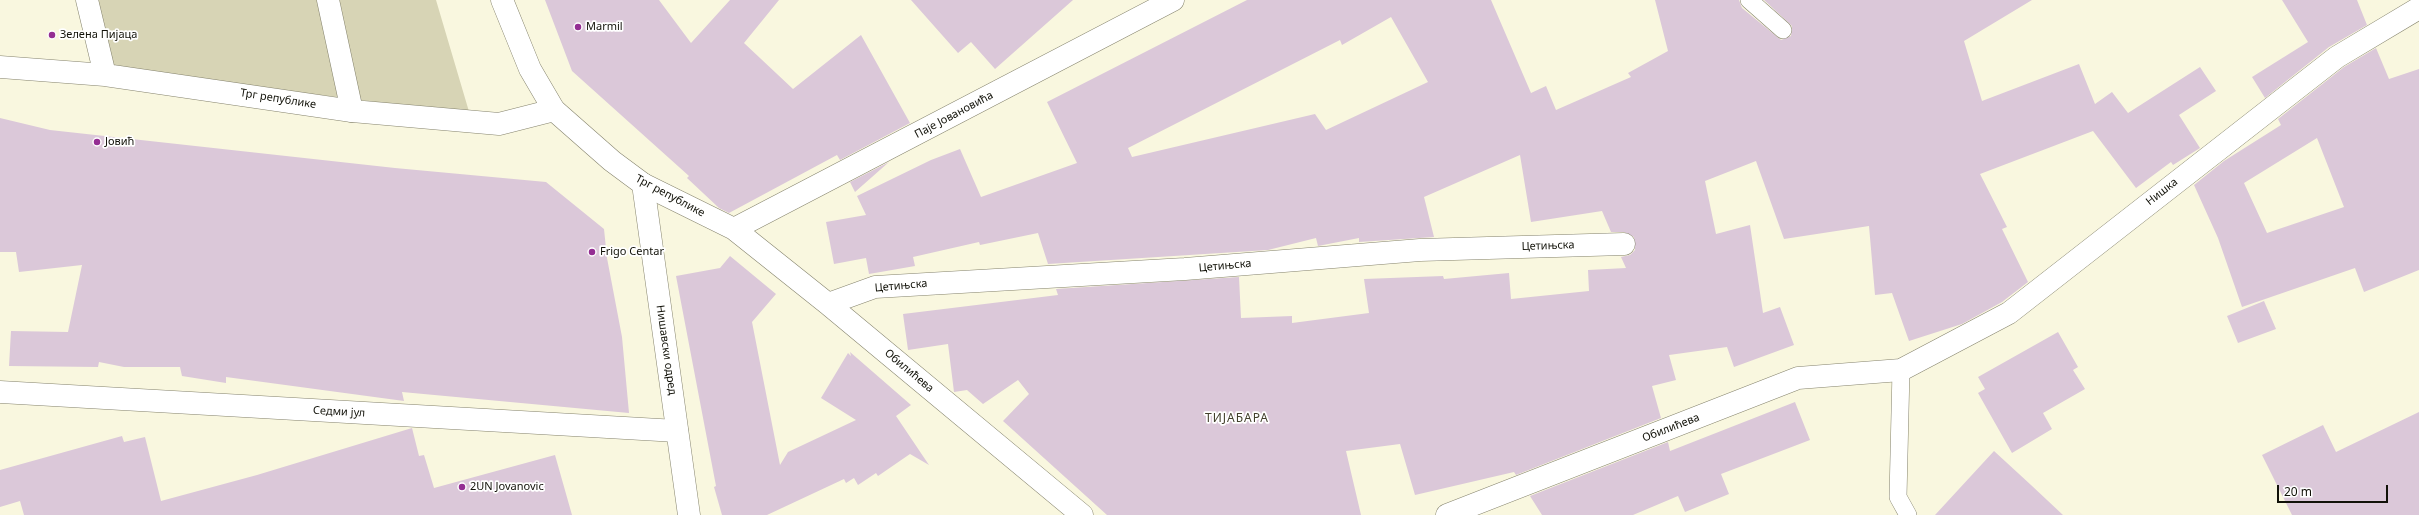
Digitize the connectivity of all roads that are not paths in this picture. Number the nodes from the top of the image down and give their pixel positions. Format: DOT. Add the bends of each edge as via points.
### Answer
graph roads {
  1 [pos="87,0"];
  2 [pos="328,0"];
  3 [pos="502,0"];
  4 [pos="1173,0"];
  5 [pos="1749,0"];
  6 [pos="2419,8"];
  7 [pos="1783,30"];
  8 [pos="0,67"];
  9 [pos="105,76"];
  10 [pos="554,110"];
  11 [pos="352,111"];
  12 [pos="643,184"];
  13 [pos="734,229"];
  14 [pos="1624,244"];
  15 [pos="828,304"];
  16 [pos="1901,370"];
  17 [pos="0,392"];
  18 [pos="677,431"];
  19 [pos="689,515"];
  20 [pos="1082,515"];
  21 [pos="1447,515"];
  22 [pos="1908,515"];
  1 -- 9 [label="street"];
  2 -- 11 [label="street"];
  3 -- 10 [label="street, Трг републике" via="530,69"];
  4 -- 13 [label="street, Паје Јовановића"];
  5 -- 7 [label="lane"];
  6 -- 16 [label="street, Нишка" via="2331,61 2009,312"];
  8 -- 9 [label="street, Трг републике"];
  9 -- 11 [label="street, Трг републике"];
  10 -- 11 [label="street, Трг републике" via="499,124"];
  10 -- 12 [label="street, Трг републике" via="612,161"];
  12 -- 13 [label="street, Трг републике"];
  12 -- 18 [label="street, Нишавски одред"];
  13 -- 15 [label="street, Обилићева"];
  14 -- 15 [label="street, Цетињска" via="1420,250 1185,269 875,287"];
  15 -- 20 [label="street, Обилићева"];
  16 -- 21 [label="street, Обилићева" via="1798,378"];
  16 -- 22 [label="lane" via="1898,497"];
  17 -- 18 [label="street, Седми јул"];
  18 -- 19 [label="street, Нишавски одред"];
}
